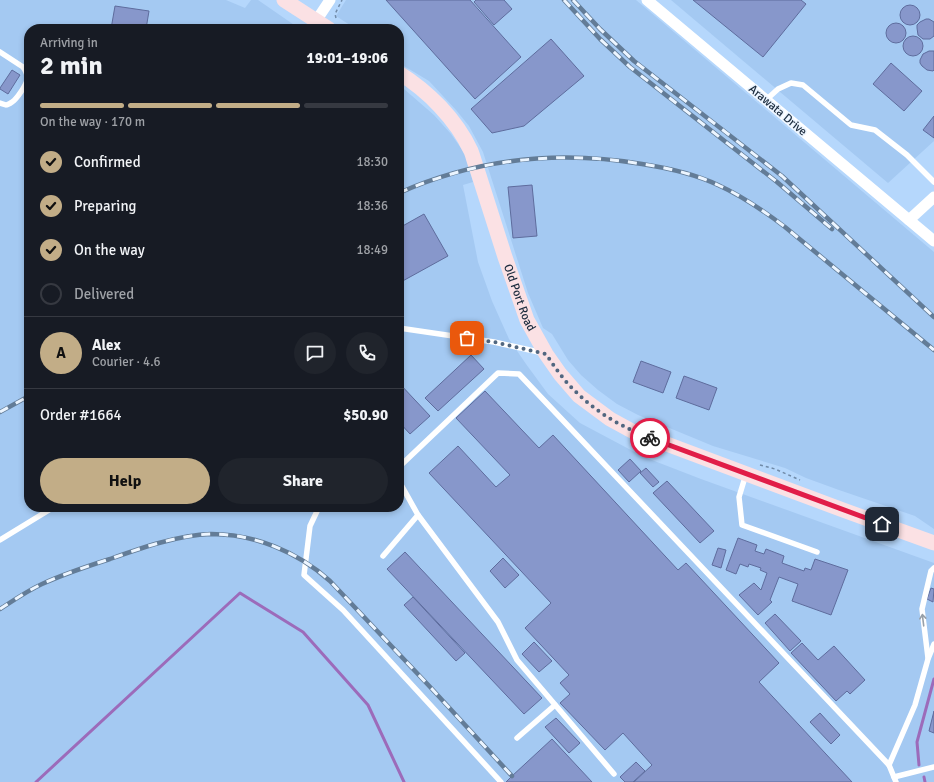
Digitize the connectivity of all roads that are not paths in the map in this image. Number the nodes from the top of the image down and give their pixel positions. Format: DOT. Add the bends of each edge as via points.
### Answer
graph roads {
  1 [pos="284,0"];
  2 [pos="330,0"];
  3 [pos="648,0"];
  4 [pos="316,21"];
  5 [pos="334,24"];
  6 [pos="0,52"];
  7 [pos="24,68"];
  8 [pos="404,77"];
  9 [pos="24,88"];
  10 [pos="766,100"];
  11 [pos="0,103"];
  12 [pos="934,182"];
  13 [pos="934,197"];
  14 [pos="910,220"];
  15 [pos="934,241"];
  16 [pos="404,329"];
  17 [pos="546,354"];
  18 [pos="404,462"];
  19 [pos="752,469"];
  20 [pos="404,490"];
  21 [pos="46,512"];
  22 [pos="317,512"];
  23 [pos="418,515"];
  24 [pos="0,540"];
  25 [pos="934,543"];
  26 [pos="816,552"];
  27 [pos="383,556"];
  28 [pos="934,568"];
  29 [pos="934,644"];
  30 [pos="928,659"];
  31 [pos="555,705"];
  32 [pos="517,738"];
  33 [pos="889,765"];
  34 [pos="934,767"];
  35 [pos="614,774"];
  36 [pos="895,779"];
  37 [pos="501,782"];
  1 -- 4 [label="street"];
  2 -- 4 [label="street"];
  3 -- 10 [label="street, Arawata Drive"];
  4 -- 5 [label="street"];
  6 -- 7 [label="lane"];
  8 -- 17 [label="street, Old Port Road" via="443,111 471,151 527,320"];
  9 -- 11 [label="lane" via="13,102 6,105"];
  10 -- 12 [label="lane" via="778,89 791,83 803,85 851,125 875,130"];
  10 -- 14 [label="street, Arawata Drive"];
  13 -- 14 [label="street"];
  14 -- 15 [label="street, Arawata Drive"];
  16 -- 17 [label="lane" via="494,342"];
  17 -- 19 [label="street, Old Port Road" via="571,387 610,419 632,431"];
  18 -- 33 [label="lane" via="498,373 519,374"];
  19 -- 25 [label="street, Old Port Road" via="843,510"];
  19 -- 26 [label="lane" via="739,497 742,525"];
  20 -- 23 [label="lane"];
  21 -- 24 [label="lane"];
  22 -- 37 [label="lane" via="310,526 304,575 343,610"];
  23 -- 27 [label="lane"];
  23 -- 31 [label="lane" via="498,622 517,660"];
  30 -- 28 [label="lane, one-way" via="922,609 931,571"];
  29 -- 30 [label="lane"];
  30 -- 33 [label="lane" via="915,705"];
  31 -- 32 [label="lane"];
  31 -- 35 [label="lane"];
  33 -- 36 [label="lane"];
  34 -- 36 [label="lane"];
}
